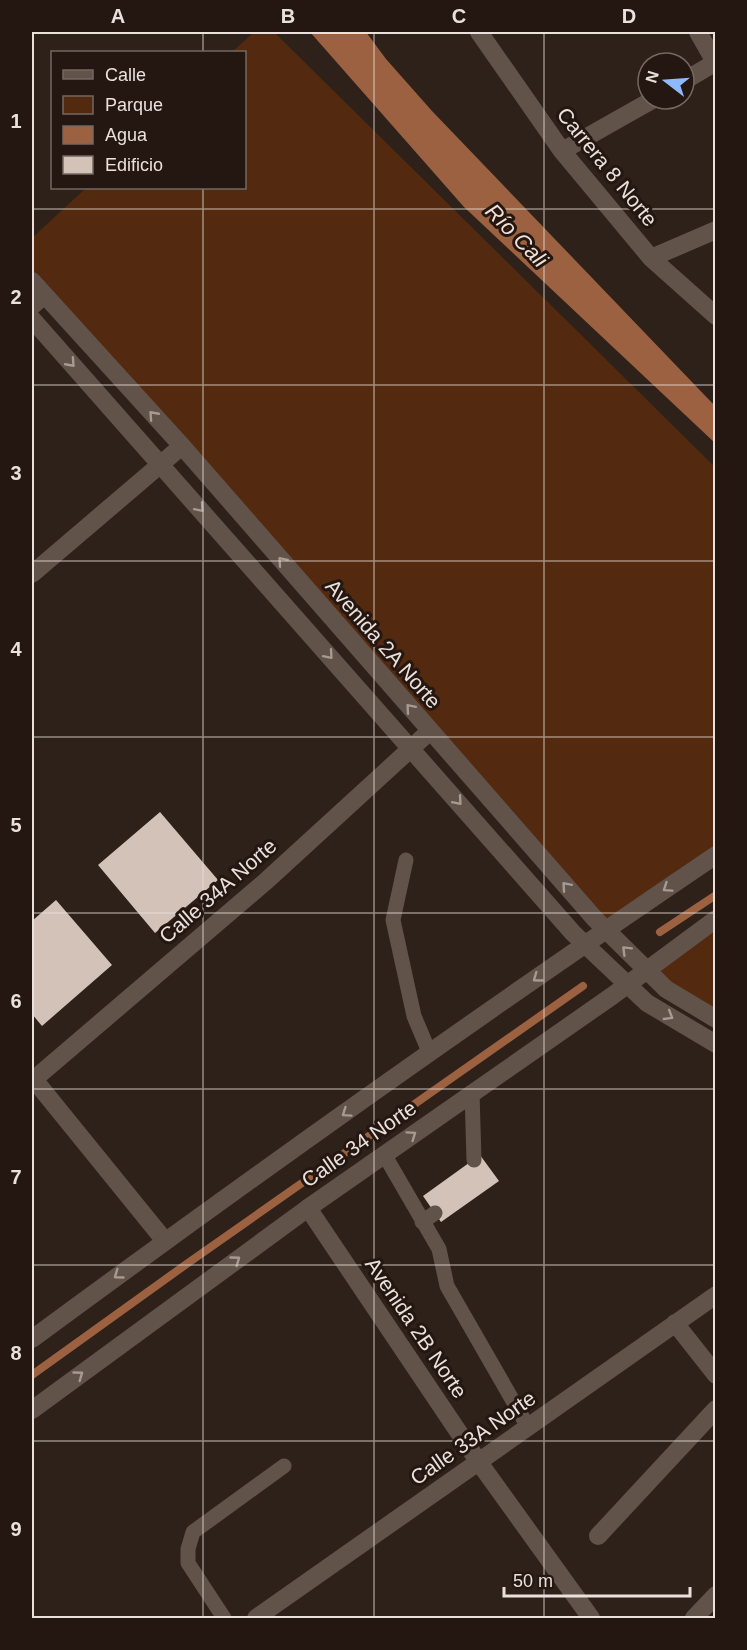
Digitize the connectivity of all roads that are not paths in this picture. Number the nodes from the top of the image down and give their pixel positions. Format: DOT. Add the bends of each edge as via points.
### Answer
graph roads {
  1 [pos="479,32"];
  2 [pos="698,32"];
  3 [pos="715,62"];
  4 [pos="696,74"];
  5 [pos="636,109"];
  6 [pos="562,152"];
  7 [pos="716,230"];
  8 [pos="651,258"];
  9 [pos="36,294"];
  10 [pos="716,316"];
  11 [pos="32,319"];
  12 [pos="182,446"];
  13 [pos="161,464"];
  14 [pos="32,574"];
  15 [pos="430,731"];
  16 [pos="411,747"];
  17 [pos="716,855"];
  18 [pos="405,861"];
  19 [pos="716,919"];
  20 [pos="606,930"];
  21 [pos="584,944"];
  22 [pos="646,970"];
  23 [pos="627,984"];
  24 [pos="716,1019"];
  25 [pos="716,1044"];
  26 [pos="430,1054"];
  27 [pos="32,1079"];
  28 [pos="472,1092"];
  29 [pos="384,1154"];
  30 [pos="474,1160"];
  31 [pos="308,1208"];
  32 [pos="435,1213"];
  33 [pos="422,1222"];
  34 [pos="165,1241"];
  35 [pos="716,1294"];
  36 [pos="675,1323"];
  37 [pos="32,1340"];
  38 [pos="716,1375"];
  39 [pos="716,1409"];
  40 [pos="32,1410"];
  41 [pos="528,1427"];
  42 [pos="478,1461"];
  43 [pos="284,1466"];
  44 [pos="598,1536"];
  45 [pos="716,1595"];
  46 [pos="224,1618"];
  47 [pos="256,1618"];
  48 [pos="591,1618"];
  49 [pos="694,1618"];
  1 -- 6 [label="main road, Carrera 8 Norte"];
  2 -- 3 [label="main road"];
  3 -- 4 [label="main road"];
  5 -- 6 [label="main road"];
  6 -- 8 [label="main road, Carrera 8 Norte"];
  7 -- 8 [label="main road"];
  8 -- 10 [label="main road, Carrera 8 Norte"];
  12 -- 9 [label="main road, Avenida 2A Norte, one-way"];
  11 -- 13 [label="main road, one-way"];
  12 -- 13 [label="main road"];
  15 -- 12 [label="main road, Avenida 2A Norte, one-way"];
  13 -- 14 [label="main road"];
  13 -- 16 [label="main road, one-way"];
  15 -- 16 [label="main road, Calle 34A Norte"];
  20 -- 15 [label="main road, Avenida 2A Norte, one-way"];
  16 -- 21 [label="main road, one-way"];
  16 -- 27 [label="main road, Calle 34A Norte" via="265,882"];
  17 -- 20 [label="main road, Calle 34 Norte, one-way"];
  18 -- 26 [label="lane" via="393,920 414,1016"];
  19 -- 22 [label="main road, Calle 34 Norte"];
  20 -- 21 [label="main road, Calle 34 Norte"];
  22 -- 20 [label="main road, Avenida 2A Norte, one-way"];
  21 -- 23 [label="main road"];
  21 -- 26 [label="main road, Calle 34 Norte, one-way"];
  22 -- 23 [label="main road, Calle 34 Norte"];
  22 -- 24 [label="main road, Avenida 2A Norte" via="666,989"];
  23 -- 25 [label="main road, one-way" via="647,1003"];
  23 -- 28 [label="main road, Calle 34 Norte"];
  26 -- 34 [label="main road, Calle 34 Norte, one-way"];
  27 -- 34 [label="main road"];
  29 -- 28 [label="main road, Calle 34 Norte, one-way"];
  28 -- 30 [label="lane"];
  29 -- 31 [label="main road, Calle 34 Norte"];
  29 -- 33 [label="lane"];
  40 -- 31 [label="main road, Calle 34 Norte, one-way"];
  31 -- 42 [label="main road, Avenida 2B Norte"];
  32 -- 33 [label="lane"];
  33 -- 41 [label="lane" via="439,1249 447,1286"];
  34 -- 37 [label="main road, Calle 34 Norte, one-way"];
  35 -- 36 [label="main road, Calle 33A Norte"];
  36 -- 38 [label="main road"];
  36 -- 41 [label="main road, Calle 33A Norte"];
  39 -- 44 [label="main road"];
  41 -- 42 [label="main road, Calle 33A Norte"];
  42 -- 47 [label="main road, Calle 33A Norte"];
  42 -- 48 [label="main road, Avenida 2B Norte"];
  43 -- 46 [label="lane" via="193,1532 188,1563"];
  45 -- 49 [label="main road"];
}
